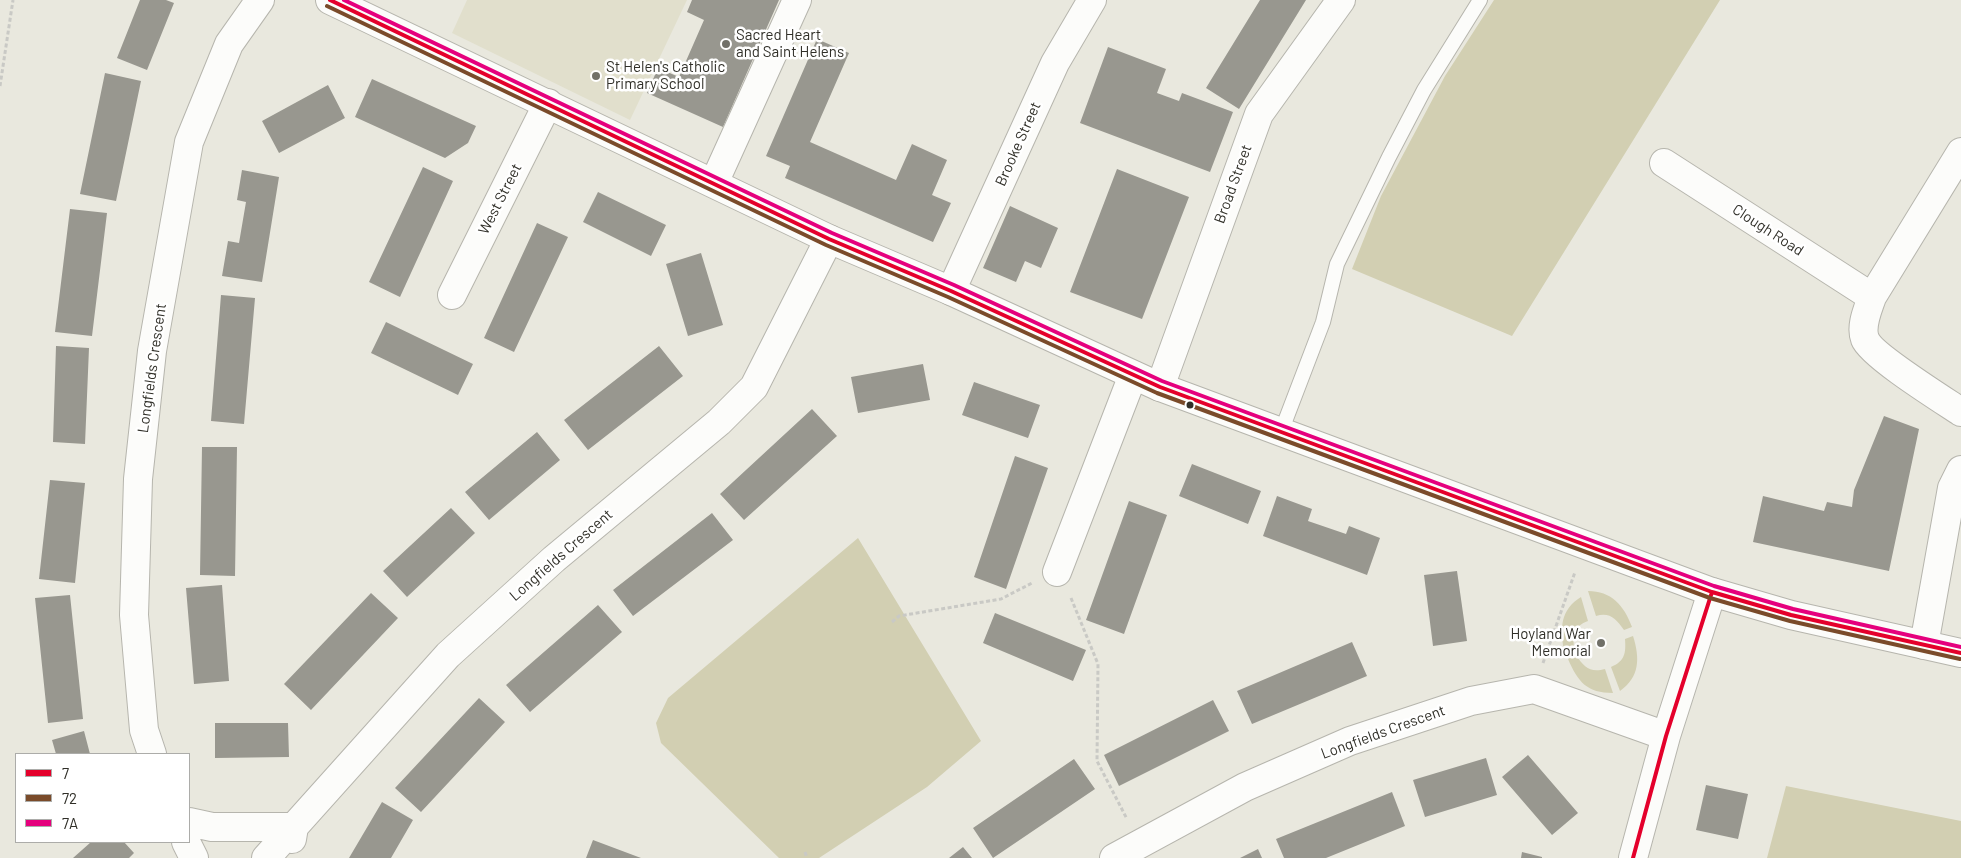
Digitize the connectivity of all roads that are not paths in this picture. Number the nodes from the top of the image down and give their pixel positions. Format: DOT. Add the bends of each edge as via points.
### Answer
graph roads {
  1 [pos="260,0"];
  2 [pos="330,0"];
  3 [pos="797,0"];
  4 [pos="1092,0"];
  5 [pos="1340,0"];
  6 [pos="1480,0"];
  7 [pos="548,103"];
  8 [pos="1961,152"];
  9 [pos="1664,162"];
  10 [pos="714,183"];
  11 [pos="829,239"];
  12 [pos="951,291"];
  13 [pos="452,295"];
  14 [pos="1872,297"];
  15 [pos="1133,375"];
  16 [pos="1160,387"];
  17 [pos="1961,412"];
  18 [pos="1281,432"];
  19 [pos="1961,470"];
  20 [pos="1057,572"];
  21 [pos="1712,592"];
  22 [pos="1924,645"];
  23 [pos="1961,653"];
  24 [pos="1666,736"];
  25 [pos="152,753"];
  26 [pos="190,822"];
  27 [pos="294,827"];
  28 [pos="186,843"];
  29 [pos="194,858"];
  30 [pos="266,858"];
  31 [pos="288,858"];
  32 [pos="1114,858"];
  33 [pos="1633,858"];
  1 -- 25 [label="street, Longfields Crescent" via="228,44 189,142 152,351 138,479 134,615 144,730"];
  2 -- 7 [label="street"];
  3 -- 10 [label="street"];
  4 -- 12 [label="street, Brooke Street" via="1054,63"];
  5 -- 16 [label="street, Broad Street" via="1259,114"];
  6 -- 18 [label="lane" via="1424,90 1337,264 1323,322"];
  7 -- 10 [label="street"];
  7 -- 13 [label="street, West Street"];
  8 -- 14 [label="street"];
  9 -- 14 [label="street, Clough Road"];
  10 -- 11 [label="street"];
  11 -- 12 [label="street"];
  11 -- 27 [label="street, Longfields Crescent" via="754,387 720,422 554,559 448,655"];
  12 -- 15 [label="street"];
  14 -- 17 [label="street" via="1864,318 1865,339 1878,354"];
  15 -- 16 [label="street"];
  15 -- 20 [label="street"];
  16 -- 18 [label="street"];
  18 -- 21 [label="street"];
  19 -- 22 [label="street" via="1952,488"];
  21 -- 22 [label="street" via="1791,615"];
  21 -- 24 [label="street"];
  22 -- 23 [label="street"];
  24 -- 32 [label="street, Longfields Crescent" via="1534,689 1471,701 1350,741 1245,787"];
  24 -- 33 [label="street"];
  26 -- 27 [label="street" via="212,827"];
  27 -- 30 [label="street, Longfields Crescent"];
  27 -- 31 [label="street"];
  28 -- 29 [label="street"];
}
